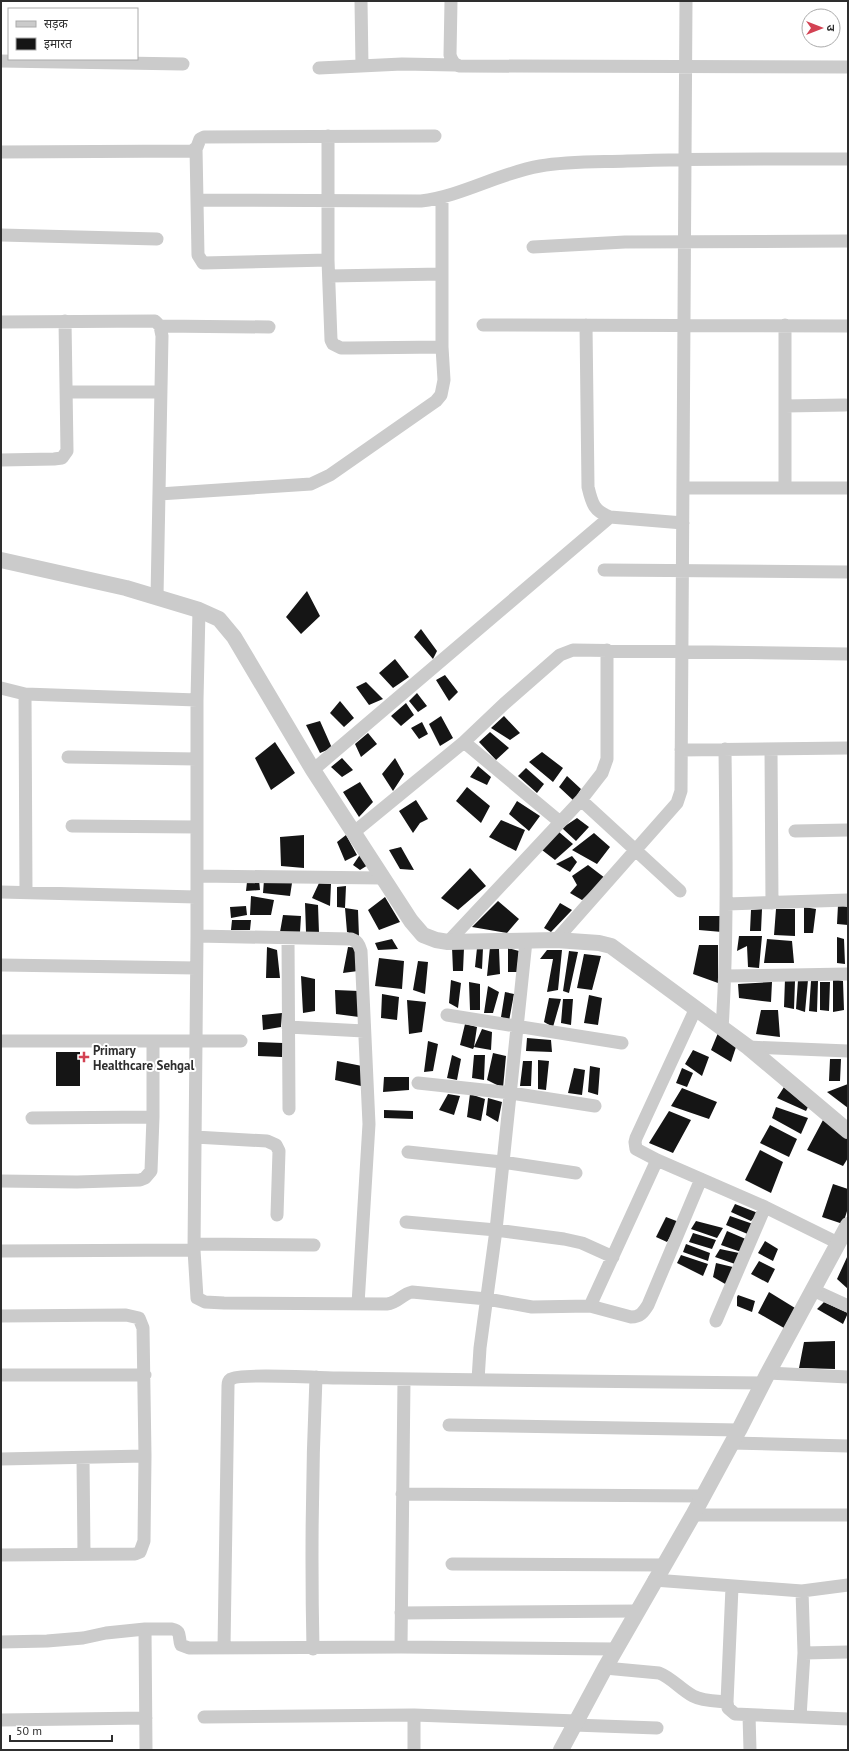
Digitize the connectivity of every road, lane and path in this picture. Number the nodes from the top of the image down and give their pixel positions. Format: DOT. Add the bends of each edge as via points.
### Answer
graph roads {
  1 [pos="361,1"];
  2 [pos="451,1"];
  3 [pos="686,1"];
  4 [pos="1,61"];
  5 [pos="183,64"];
  6 [pos="456,65"];
  7 [pos="362,66"];
  8 [pos="848,67"];
  9 [pos="319,68"];
  10 [pos="686,68"];
  11 [pos="328,136"];
  12 [pos="435,136"];
  13 [pos="196,148"];
  14 [pos="1,152"];
  15 [pos="686,158"];
  16 [pos="848,160"];
  17 [pos="442,198"];
  18 [pos="197,200"];
  19 [pos="328,201"];
  20 [pos="1,235"];
  21 [pos="157,239"];
  22 [pos="848,241"];
  23 [pos="684,242"];
  24 [pos="533,247"];
  25 [pos="328,260"];
  26 [pos="442,274"];
  27 [pos="329,276"];
  28 [pos="65,321"];
  29 [pos="1,322"];
  30 [pos="483,324"];
  31 [pos="684,324"];
  32 [pos="586,325"];
  33 [pos="784,325"];
  34 [pos="160,326"];
  35 [pos="848,326"];
  36 [pos="269,328"];
  37 [pos="442,347"];
  38 [pos="66,392"];
  39 [pos="161,392"];
  40 [pos="845,405"];
  41 [pos="784,406"];
  42 [pos="1,460"];
  43 [pos="784,487"];
  44 [pos="684,488"];
  45 [pos="848,488"];
  46 [pos="159,494"];
  47 [pos="610,517"];
  48 [pos="683,523"];
  49 [pos="1,560"];
  50 [pos="604,570"];
  51 [pos="683,570"];
  52 [pos="848,572"];
  53 [pos="157,598"];
  54 [pos="199,610"];
  55 [pos="607,650"];
  56 [pos="682,652"];
  57 [pos="848,654"];
  58 [pos="1,688"];
  59 [pos="25,694"];
  60 [pos="196,700"];
  61 [pos="464,742"];
  62 [pos="848,748"];
  63 [pos="725,749"];
  64 [pos="771,749"];
  65 [pos="681,750"];
  66 [pos="68,757"];
  67 [pos="197,759"];
  68 [pos="313,770"];
  69 [pos="581,800"];
  70 [pos="560,822"];
  71 [pos="72,826"];
  72 [pos="197,827"];
  73 [pos="848,830"];
  74 [pos="794,831"];
  75 [pos="353,833"];
  76 [pos="635,850"];
  77 [pos="197,876"];
  78 [pos="382,878"];
  79 [pos="680,891"];
  80 [pos="1,892"];
  81 [pos="26,892"];
  82 [pos="196,897"];
  83 [pos="848,900"];
  84 [pos="772,903"];
  85 [pos="727,904"];
  86 [pos="197,936"];
  87 [pos="288,938"];
  88 [pos="556,940"];
  89 [pos="526,941"];
  90 [pos="448,942"];
  91 [pos="1,965"];
  92 [pos="196,968"];
  93 [pos="848,974"];
  94 [pos="726,976"];
  95 [pos="696,1008"];
  96 [pos="447,1015"];
  97 [pos="517,1026"];
  98 [pos="288,1027"];
  99 [pos="722,1029"];
  100 [pos="364,1031"];
  101 [pos="1,1041"];
  102 [pos="153,1041"];
  103 [pos="196,1041"];
  104 [pos="241,1041"];
  105 [pos="622,1043"];
  106 [pos="748,1047"];
  107 [pos="848,1051"];
  108 [pos="418,1083"];
  109 [pos="511,1093"];
  110 [pos="595,1106"];
  111 [pos="289,1109"];
  112 [pos="153,1117"];
  113 [pos="32,1118"];
  114 [pos="848,1131"];
  115 [pos="195,1137"];
  116 [pos="408,1152"];
  117 [pos="656,1160"];
  118 [pos="502,1162"];
  119 [pos="576,1173"];
  120 [pos="701,1179"];
  121 [pos="1,1181"];
  122 [pos="765,1207"];
  123 [pos="277,1215"];
  124 [pos="406,1222"];
  125 [pos="848,1225"];
  126 [pos="496,1230"];
  127 [pos="838,1243"];
  128 [pos="314,1245"];
  129 [pos="194,1247"];
  130 [pos="1,1251"];
  131 [pos="612,1256"];
  132 [pos="813,1290"];
  133 [pos="488,1299"];
  134 [pos="358,1304"];
  135 [pos="590,1306"];
  136 [pos="848,1306"];
  137 [pos="1,1316"];
  138 [pos="716,1321"];
  139 [pos="1,1375"];
  140 [pos="144,1375"];
  141 [pos="316,1377"];
  142 [pos="848,1377"];
  143 [pos="765,1378"];
  144 [pos="404,1380"];
  145 [pos="478,1380"];
  146 [pos="449,1425"];
  147 [pos="735,1437"];
  148 [pos="848,1446"];
  149 [pos="145,1456"];
  150 [pos="83,1458"];
  151 [pos="1,1459"];
  152 [pos="402,1494"];
  153 [pos="703,1496"];
  154 [pos="693,1515"];
  155 [pos="848,1515"];
  156 [pos="84,1553"];
  157 [pos="1,1555"];
  158 [pos="452,1564"];
  159 [pos="664,1565"];
  160 [pos="654,1580"];
  161 [pos="848,1585"];
  162 [pos="732,1587"];
  163 [pos="802,1591"];
  164 [pos="637,1611"];
  165 [pos="401,1613"];
  166 [pos="144,1629"];
  167 [pos="1,1642"];
  168 [pos="401,1647"];
  169 [pos="224,1648"];
  170 [pos="313,1649"];
  171 [pos="616,1649"];
  172 [pos="848,1652"];
  173 [pos="804,1654"];
  174 [pos="605,1668"];
  175 [pos="727,1702"];
  176 [pos="414,1715"];
  177 [pos="749,1715"];
  178 [pos="204,1717"];
  179 [pos="800,1717"];
  180 [pos="146,1718"];
  181 [pos="848,1719"];
  182 [pos="1,1720"];
  183 [pos="575,1723"];
  184 [pos="657,1728"];
  185 [pos="146,1750"];
  186 [pos="414,1750"];
  187 [pos="561,1750"];
  188 [pos="750,1750"];
  1 -- 7 [label="street"];
  2 -- 6 [label="street" via="450,51"];
  3 -- 10 [label="street"];
  4 -- 5 [label="street"];
  6 -- 7 [label="street"];
  6 -- 10 [label="street"];
  7 -- 9 [label="street"];
  8 -- 10 [label="street"];
  10 -- 15 [label="street"];
  11 -- 12 [label="street"];
  11 -- 13 [label="street" via="204,137 200,139"];
  11 -- 19 [label="street"];
  13 -- 14 [label="street" via="192,151"];
  13 -- 18 [label="street"];
  15 -- 16 [label="street"];
  15 -- 17 [label="street" via="540,166 515,172"];
  15 -- 23 [label="street"];
  17 -- 19 [label="street" via="407,202"];
  17 -- 26 [label="street"];
  18 -- 19 [label="street"];
  18 -- 25 [label="street" via="198,254 203,262"];
  19 -- 25 [label="street"];
  20 -- 21 [label="street"];
  22 -- 23 [label="street"];
  23 -- 24 [label="street"];
  23 -- 31 [label="street"];
  25 -- 27 [label="street"];
  26 -- 27 [label="street"];
  26 -- 37 [label="street"];
  27 -- 37 [label="street" via="331,340 336,347"];
  28 -- 29 [label="street"];
  28 -- 34 [label="street" via="155,321"];
  28 -- 38 [label="street"];
  30 -- 32 [label="street"];
  31 -- 32 [label="street"];
  31 -- 33 [label="street"];
  31 -- 44 [label="street"];
  32 -- 47 [label="street" via="588,487 591,501 596,508 600,513"];
  33 -- 35 [label="street"];
  33 -- 41 [label="street"];
  34 -- 36 [label="street"];
  34 -- 39 [label="street"];
  37 -- 46 [label="street" via="443,387 436,401 324,478 311,484"];
  38 -- 39 [label="street"];
  38 -- 42 [label="street" via="65,455 54,459"];
  39 -- 46 [label="street"];
  40 -- 41 [label="street"];
  41 -- 43 [label="street"];
  43 -- 44 [label="street"];
  43 -- 45 [label="street"];
  44 -- 48 [label="street"];
  46 -- 53 [label="street"];
  47 -- 48 [label="street"];
  47 -- 68 [label="street"];
  48 -- 51 [label="street"];
  49 -- 53 [label="street" via="126,588"];
  50 -- 51 [label="street"];
  51 -- 52 [label="street"];
  51 -- 56 [label="street"];
  53 -- 54 [label="street"];
  54 -- 60 [label="street"];
  54 -- 68 [label="street" via="210,614 225,626"];
  55 -- 56 [label="street"];
  55 -- 61 [label="street" via="564,652"];
  55 -- 69 [label="street" via="607,759 602,773"];
  56 -- 57 [label="street"];
  56 -- 65 [label="street"];
  58 -- 59 [label="street"];
  59 -- 60 [label="street"];
  59 -- 81 [label="street"];
  60 -- 67 [label="street"];
  61 -- 70 [label="street"];
  61 -- 75 [label="street"];
  62 -- 64 [label="street"];
  63 -- 64 [label="street"];
  63 -- 65 [label="street"];
  63 -- 85 [label="street"];
  64 -- 84 [label="street"];
  65 -- 76 [label="street" via="679,800"];
  66 -- 67 [label="street"];
  67 -- 72 [label="street"];
  68 -- 75 [label="street"];
  69 -- 70 [label="street"];
  69 -- 76 [label="street"];
  70 -- 90 [label="street"];
  71 -- 72 [label="street"];
  72 -- 77 [label="street"];
  73 -- 74 [label="street"];
  75 -- 78 [label="street"];
  76 -- 79 [label="street"];
  76 -- 88 [label="street"];
  77 -- 78 [label="street"];
  77 -- 82 [label="street"];
  78 -- 90 [label="street" via="418,930 430,938"];
  80 -- 81 [label="street"];
  81 -- 82 [label="street"];
  82 -- 86 [label="street"];
  83 -- 84 [label="street"];
  84 -- 85 [label="street"];
  85 -- 94 [label="street"];
  86 -- 87 [label="street"];
  86 -- 92 [label="street"];
  87 -- 98 [label="street"];
  87 -- 100 [label="street" via="351,939 360,945"];
  88 -- 89 [label="street"];
  88 -- 95 [label="street" via="599,942 611,946"];
  89 -- 90 [label="street"];
  89 -- 97 [label="street"];
  91 -- 92 [label="street"];
  92 -- 103 [label="street"];
  93 -- 94 [label="street"];
  94 -- 99 [label="street"];
  95 -- 99 [label="street"];
  95 -- 117 [label="street" via="635,1142 636,1148"];
  96 -- 97 [label="street"];
  97 -- 105 [label="street"];
  97 -- 109 [label="street"];
  98 -- 100 [label="street"];
  98 -- 111 [label="street"];
  99 -- 106 [label="street"];
  100 -- 134 [label="street" via="368,1124"];
  101 -- 102 [label="street"];
  102 -- 103 [label="street"];
  102 -- 112 [label="street"];
  103 -- 104 [label="street"];
  103 -- 115 [label="street"];
  106 -- 107 [label="street"];
  106 -- 114 [label="street"];
  108 -- 109 [label="street"];
  109 -- 110 [label="street"];
  109 -- 118 [label="street"];
  112 -- 113 [label="street"];
  112 -- 121 [label="street" via="151,1171 145,1178 77,1182"];
  115 -- 123 [label="street" via="267,1141 276,1145 279,1151"];
  115 -- 129 [label="street"];
  116 -- 118 [label="street"];
  117 -- 120 [label="street"];
  117 -- 131 [label="street"];
  118 -- 119 [label="street"];
  118 -- 126 [label="street"];
  120 -- 122 [label="street"];
  120 -- 135 [label="street" via="648,1305 641,1315 631,1317"];
  122 -- 127 [label="street"];
  122 -- 138 [label="street"];
  124 -- 126 [label="street"];
  125 -- 127 [label="street"];
  126 -- 131 [label="street" via="582,1243"];
  126 -- 133 [label="street"];
  127 -- 132 [label="street"];
  128 -- 129 [label="street"];
  129 -- 130 [label="street"];
  129 -- 134 [label="street" via="196,1293 197,1298 205,1302"];
  131 -- 135 [label="street"];
  132 -- 136 [label="street"];
  132 -- 143 [label="street"];
  133 -- 134 [label="street" via="412,1292 404,1294 392,1304"];
  133 -- 135 [label="street" via="532,1307"];
  133 -- 145 [label="street"];
  137 -- 140 [label="street" via="126,1315 139,1318 143,1328"];
  139 -- 140 [label="street"];
  140 -- 149 [label="street"];
  141 -- 144 [label="street"];
  141 -- 169 [label="street" via="240,1376 228,1382"];
  141 -- 170 [label="street" via="311,1492"];
  142 -- 143 [label="street"];
  143 -- 145 [label="street"];
  143 -- 147 [label="street"];
  144 -- 145 [label="street"];
  144 -- 152 [label="street"];
  146 -- 147 [label="street"];
  147 -- 148 [label="street"];
  147 -- 153 [label="street"];
  149 -- 150 [label="street"];
  149 -- 156 [label="street" via="144,1541 140,1552"];
  150 -- 151 [label="street"];
  150 -- 156 [label="street"];
  152 -- 153 [label="street"];
  152 -- 165 [label="street"];
  153 -- 154 [label="street"];
  154 -- 155 [label="street"];
  154 -- 159 [label="street"];
  156 -- 157 [label="street"];
  158 -- 159 [label="street"];
  159 -- 160 [label="street"];
  160 -- 162 [label="street"];
  160 -- 164 [label="street"];
  161 -- 163 [label="street"];
  162 -- 163 [label="street"];
  162 -- 175 [label="street"];
  163 -- 173 [label="street"];
  164 -- 165 [label="street"];
  164 -- 171 [label="street"];
  165 -- 168 [label="street"];
  166 -- 167 [label="street" via="70,1639"];
  166 -- 169 [label="street" via="176,1630 180,1633 181,1645 189,1648"];
  166 -- 180 [label="street"];
  168 -- 170 [label="street"];
  168 -- 171 [label="street"];
  169 -- 170 [label="street"];
  171 -- 174 [label="street"];
  172 -- 173 [label="street"];
  173 -- 179 [label="street"];
  174 -- 175 [label="street" via="659,1673 693,1696"];
  174 -- 183 [label="street"];
  175 -- 177 [label="street" via="728,1708 735,1714"];
  176 -- 178 [label="street"];
  176 -- 183 [label="street"];
  176 -- 186 [label="street"];
  177 -- 179 [label="street"];
  177 -- 188 [label="street"];
  179 -- 181 [label="street"];
  180 -- 182 [label="street"];
  180 -- 185 [label="street"];
  183 -- 184 [label="street"];
  183 -- 187 [label="street"];
}
